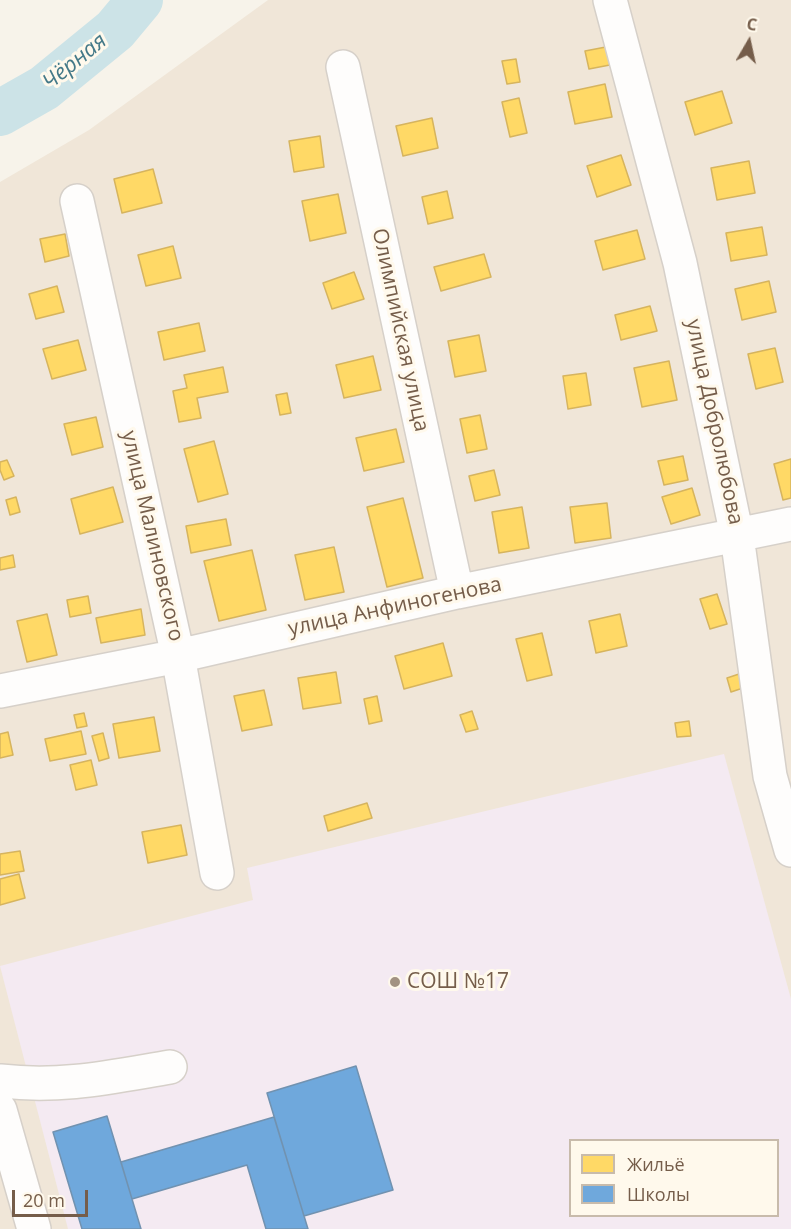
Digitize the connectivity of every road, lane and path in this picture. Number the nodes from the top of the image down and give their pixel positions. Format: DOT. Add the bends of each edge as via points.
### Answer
graph roads {
  1 [pos="610,0"];
  2 [pos="343,67"];
  3 [pos="77,201"];
  4 [pos="791,524"];
  5 [pos="737,536"];
  6 [pos="457,592"];
  7 [pos="178,656"];
  8 [pos="0,691"];
  9 [pos="791,850"];
  10 [pos="217,873"];
  11 [pos="170,1067"];
  12 [pos="0,1082"];
  13 [pos="0,1110"];
  14 [pos="9,1182"];
  15 [pos="34,1229"];
  1 -- 5 [label="street, улица Добролюбова" via="680,264"];
  2 -- 6 [label="street, Олимпийская улица"];
  3 -- 7 [label="street, улица Малиновского"];
  4 -- 5 [label="street, улица Анфиногенова"];
  5 -- 6 [label="street, улица Анфиногенова"];
  5 -- 9 [label="street, улица Добролюбова" via="770,776"];
  6 -- 7 [label="street, улица Анфиногенова"];
  7 -- 8 [label="street, улица Анфиногенова"];
  7 -- 10 [label="street, улица Малиновского"];
  11 -- 12 [label="street" via="78,1083"];
  13 -- 14 [label="street"];
  14 -- 15 [label="street"];
}
